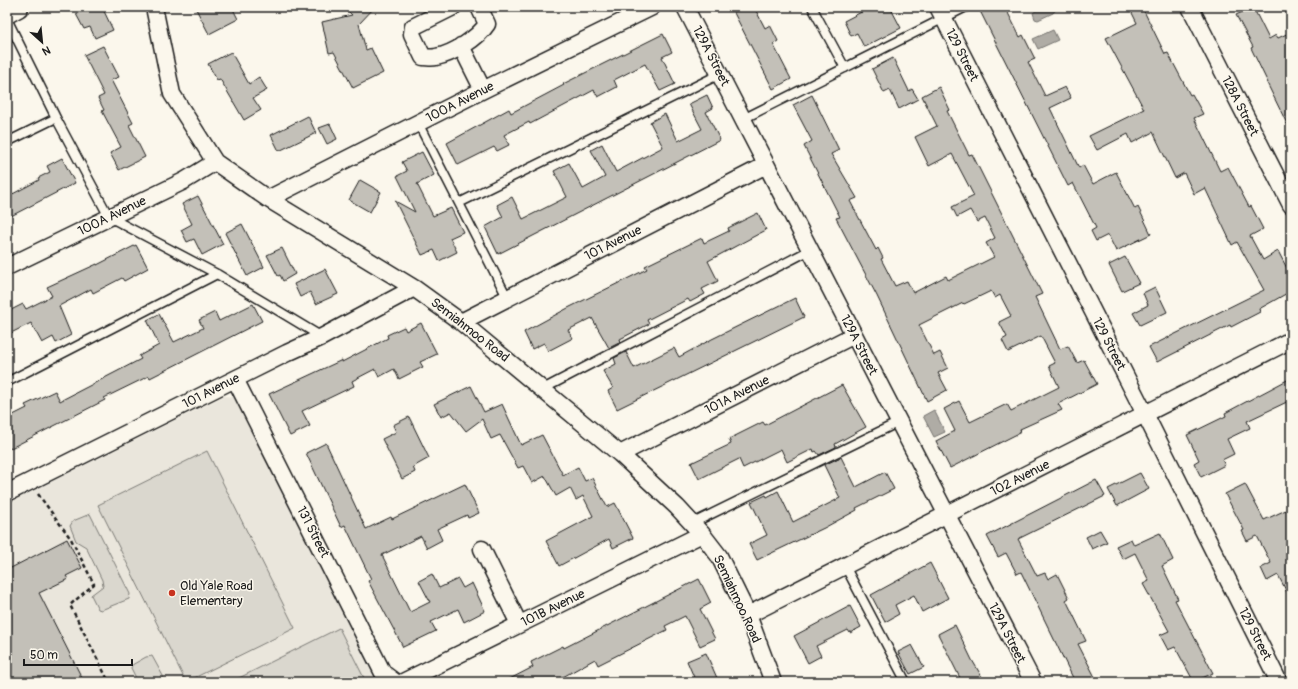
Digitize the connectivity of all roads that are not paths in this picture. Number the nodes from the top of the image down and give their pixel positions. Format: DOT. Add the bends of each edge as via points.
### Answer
graph roads {
  1 [pos="18,7"];
  2 [pos="154,7"];
  3 [pos="453,7"];
  4 [pos="479,7"];
  5 [pos="652,7"];
  6 [pos="685,7"];
  7 [pos="812,7"];
  8 [pos="966,7"];
  9 [pos="1190,7"];
  10 [pos="7,13"];
  11 [pos="941,13"];
  12 [pos="7,19"];
  13 [pos="461,46"];
  14 [pos="845,68"];
  15 [pos="720,74"];
  16 [pos="483,90"];
  17 [pos="56,118"];
  18 [pos="743,119"];
  19 [pos="418,123"];
  20 [pos="7,142"];
  21 [pos="215,162"];
  22 [pos="766,165"];
  23 [pos="268,199"];
  24 [pos="459,203"];
  25 [pos="1291,205"];
  26 [pos="109,217"];
  27 [pos="810,250"];
  28 [pos="7,267"];
  29 [pos="217,274"];
  30 [pos="414,288"];
  31 [pos="507,297"];
  32 [pos="461,322"];
  33 [pos="854,335"];
  34 [pos="322,337"];
  35 [pos="1291,340"];
  36 [pos="235,379"];
  37 [pos="7,382"];
  38 [pos="543,389"];
  39 [pos="1145,414"];
  40 [pos="899,422"];
  41 [pos="620,454"];
  42 [pos="7,494"];
  43 [pos="947,516"];
  44 [pos="698,529"];
  45 [pos="482,549"];
  46 [pos="845,566"];
  47 [pos="748,615"];
  48 [pos="519,624"];
  49 [pos="395,682"];
  50 [pos="403,682"];
  51 [pos="773,682"];
  52 [pos="906,682"];
  53 [pos="1033,682"];
  54 [pos="1279,682"];
  1 -- 10 [label="street"];
  2 -- 21 [label="street, Semiahmoo Road" via="172,94"];
  3 -- 13 [label="street" via="413,27 412,34 423,57 436,57"];
  4 -- 13 [label="street" via="487,24 481,33"];
  5 -- 16 [label="street, 100A Avenue"];
  6 -- 15 [label="street, 129A Street"];
  7 -- 14 [label="lane"];
  8 -- 11 [label="lane"];
  9 -- 25 [label="street, 128A Street"];
  11 -- 14 [label="lane"];
  11 -- 39 [label="street, 129 Street"];
  12 -- 17 [label="lane"];
  13 -- 16 [label="street"];
  14 -- 18 [label="lane"];
  15 -- 18 [label="street, 129A Street"];
  15 -- 24 [label="lane"];
  16 -- 19 [label="street, 100A Avenue"];
  17 -- 20 [label="lane"];
  17 -- 26 [label="lane"];
  18 -- 22 [label="street, 129A Street"];
  19 -- 23 [label="street, 100A Avenue"];
  19 -- 24 [label="lane"];
  21 -- 23 [label="street, Semiahmoo Road"];
  21 -- 26 [label="street, 100A Avenue" via="184,181"];
  22 -- 27 [label="street, 129A Street"];
  22 -- 31 [label="street, 101 Avenue"];
  23 -- 30 [label="street, Semiahmoo Road"];
  24 -- 31 [label="lane"];
  26 -- 28 [label="street, 100A Avenue"];
  26 -- 29 [label="lane"];
  27 -- 33 [label="street, 129A Street"];
  27 -- 38 [label="lane"];
  29 -- 34 [label="lane"];
  29 -- 37 [label="lane"];
  30 -- 32 [label="street, Semiahmoo Road"];
  30 -- 34 [label="street, 101 Avenue"];
  31 -- 32 [label="street, 101 Avenue"];
  32 -- 38 [label="street, Semiahmoo Road"];
  33 -- 40 [label="street, 129A Street"];
  33 -- 41 [label="street, 101A Avenue"];
  34 -- 36 [label="street, 101 Avenue"];
  35 -- 39 [label="street, 102 Avenue"];
  36 -- 42 [label="street, 101 Avenue"];
  36 -- 49 [label="street, 131 Street" via="383,673"];
  38 -- 41 [label="street, Semiahmoo Road"];
  39 -- 43 [label="street, 102 Avenue"];
  39 -- 54 [label="street, 129 Street"];
  40 -- 43 [label="street, 129A Street"];
  40 -- 44 [label="lane"];
  41 -- 44 [label="street, Semiahmoo Road"];
  43 -- 46 [label="street, 102 Avenue"];
  43 -- 53 [label="street, 129A Street"];
  44 -- 47 [label="street, Semiahmoo Road" via="719,556"];
  44 -- 48 [label="street, 101B Avenue"];
  45 -- 48 [label="street"];
  46 -- 47 [label="street, 102 Avenue"];
  46 -- 52 [label="lane"];
  47 -- 51 [label="street, Semiahmoo Road"];
  48 -- 50 [label="street, 101B Avenue"];
}
